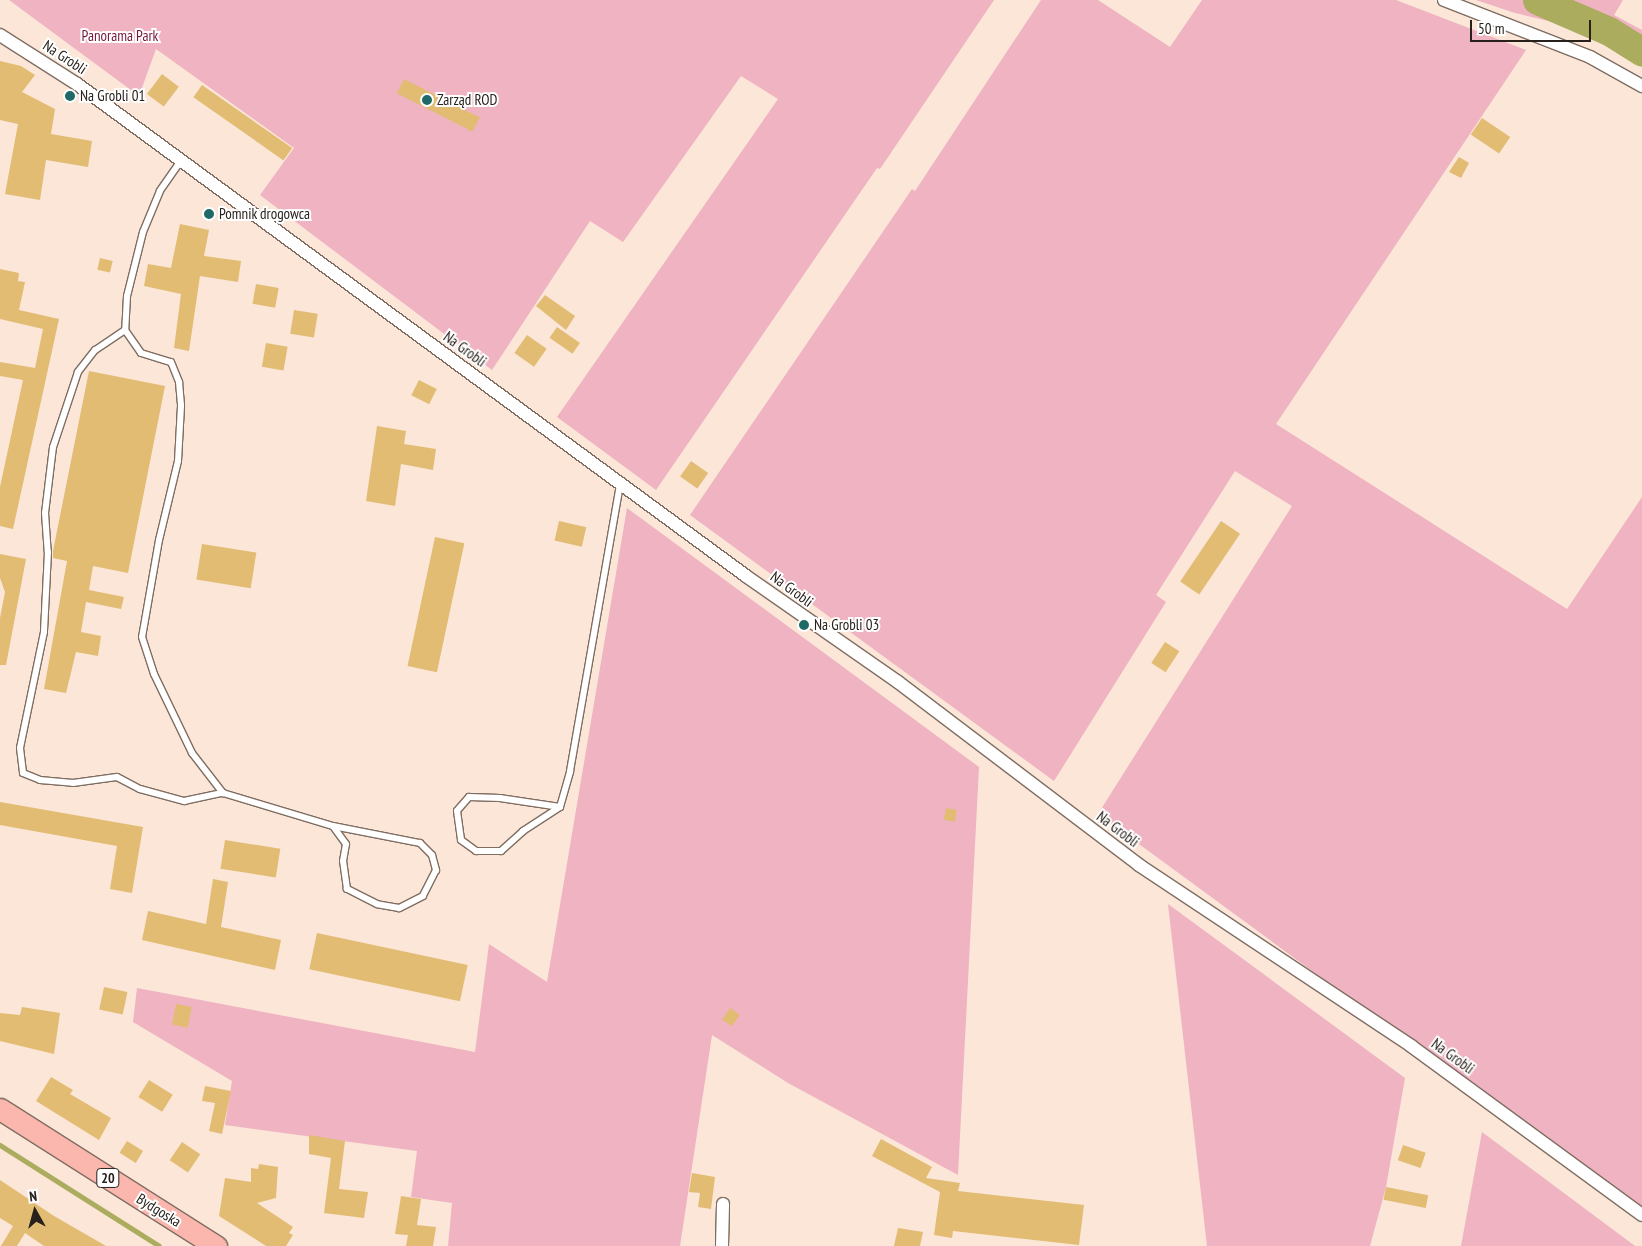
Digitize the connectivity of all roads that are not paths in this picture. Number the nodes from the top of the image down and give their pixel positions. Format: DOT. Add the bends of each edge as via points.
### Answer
graph roads {
  1 [pos="1444,0"];
  2 [pos="0,35"];
  3 [pos="1642,86"];
  4 [pos="180,162"];
  5 [pos="125,330"];
  6 [pos="620,483"];
  7 [pos="223,793"];
  8 [pos="560,807"];
  9 [pos="333,826"];
  10 [pos="0,1110"];
  11 [pos="723,1204"];
  12 [pos="1642,1215"];
  13 [pos="216,1246"];
  14 [pos="722,1246"];
  1 -- 3 [label="street" via="1590,57"];
  2 -- 4 [label="street, Na Grobli" via="77,84"];
  4 -- 5 [label="lane" via="160,191 142,232 126,296"];
  4 -- 6 [label="street, Na Grobli"];
  5 -- 7 [label="lane" via="141,353 171,362 179,382 181,406 178,461 158,540 142,637 154,674 192,753"];
  5 -- 7 [label="lane" via="95,350 78,372 53,447 45,513 48,552 44,632 20,748 23,773 40,780 73,782 117,777 140,789 184,801"];
  6 -- 8 [label="lane" via="570,770"];
  6 -- 12 [label="street, Na Grobli" via="898,682 1139,865 1411,1046"];
  7 -- 9 [label="lane"];
  8 -- 8 [label="lane" via="469,797 457,811 461,840 476,851 501,851 523,831"];
  9 -- 9 [label="lane" via="346,844 343,861 347,889 377,904 399,908 423,896 436,870 432,855 420,843 382,833"];
  10 -- 13 [label="main road, Bydgoska / 20"];
  11 -- 14 [label="street"];
}
